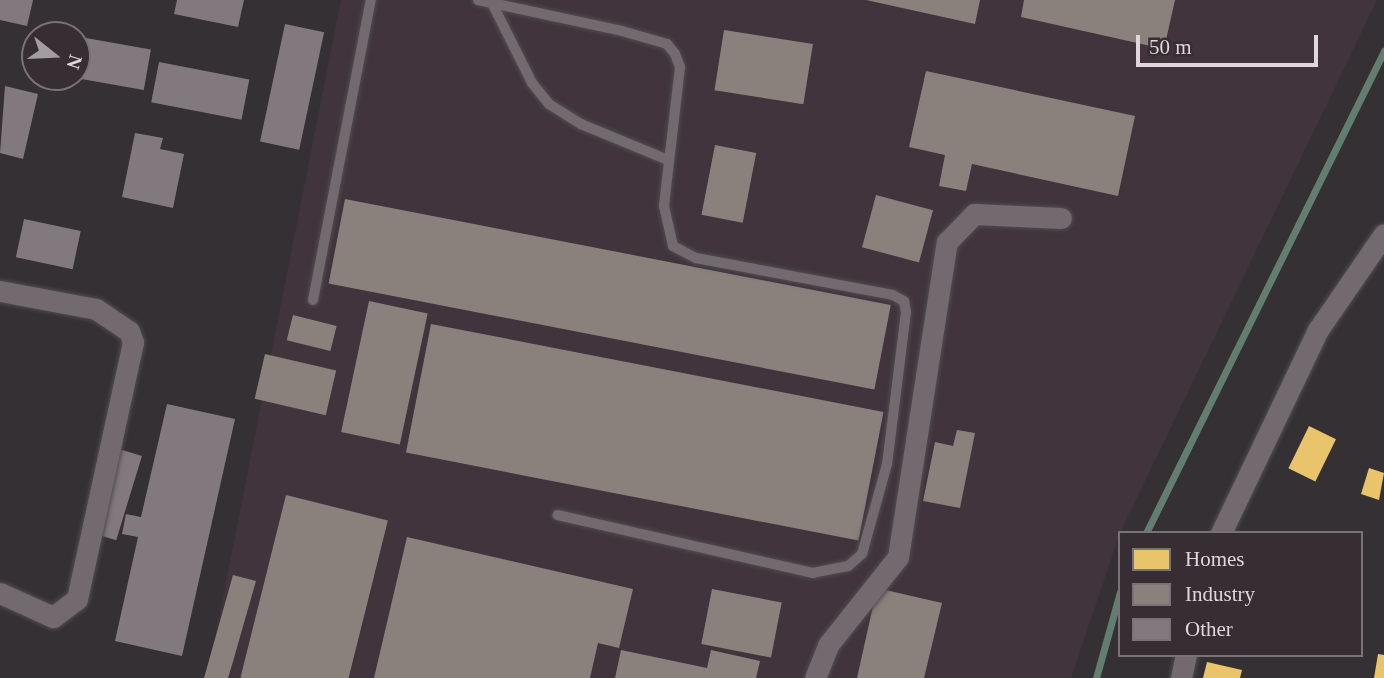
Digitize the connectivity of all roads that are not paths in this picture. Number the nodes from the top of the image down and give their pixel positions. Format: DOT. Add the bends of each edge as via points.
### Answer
graph roads {
  1 [pos="371,0"];
  2 [pos="478,0"];
  3 [pos="492,3"];
  4 [pos="668,159"];
  5 [pos="1062,218"];
  6 [pos="1384,234"];
  7 [pos="0,291"];
  8 [pos="313,300"];
  9 [pos="557,515"];
  10 [pos="1222,531"];
  11 [pos="0,593"];
  12 [pos="1186,657"];
  13 [pos="816,678"];
  14 [pos="1181,678"];
  1 -- 8 [label="lane"];
  2 -- 3 [label="lane"];
  3 -- 4 [label="lane" via="532,83 549,104 581,124"];
  3 -- 4 [label="lane" via="667,44 680,67"];
  4 -- 9 [label="lane" via="664,206 673,247 696,258 904,301 887,464 862,554 848,566 813,573"];
  5 -- 13 [label="street" via="974,214 947,242 898,557 828,645"];
  6 -- 10 [label="street" via="1318,330"];
  7 -- 11 [label="street" via="96,309 129,331 133,342 77,599 53,617"];
  12 -- 14 [label="street"];
}
